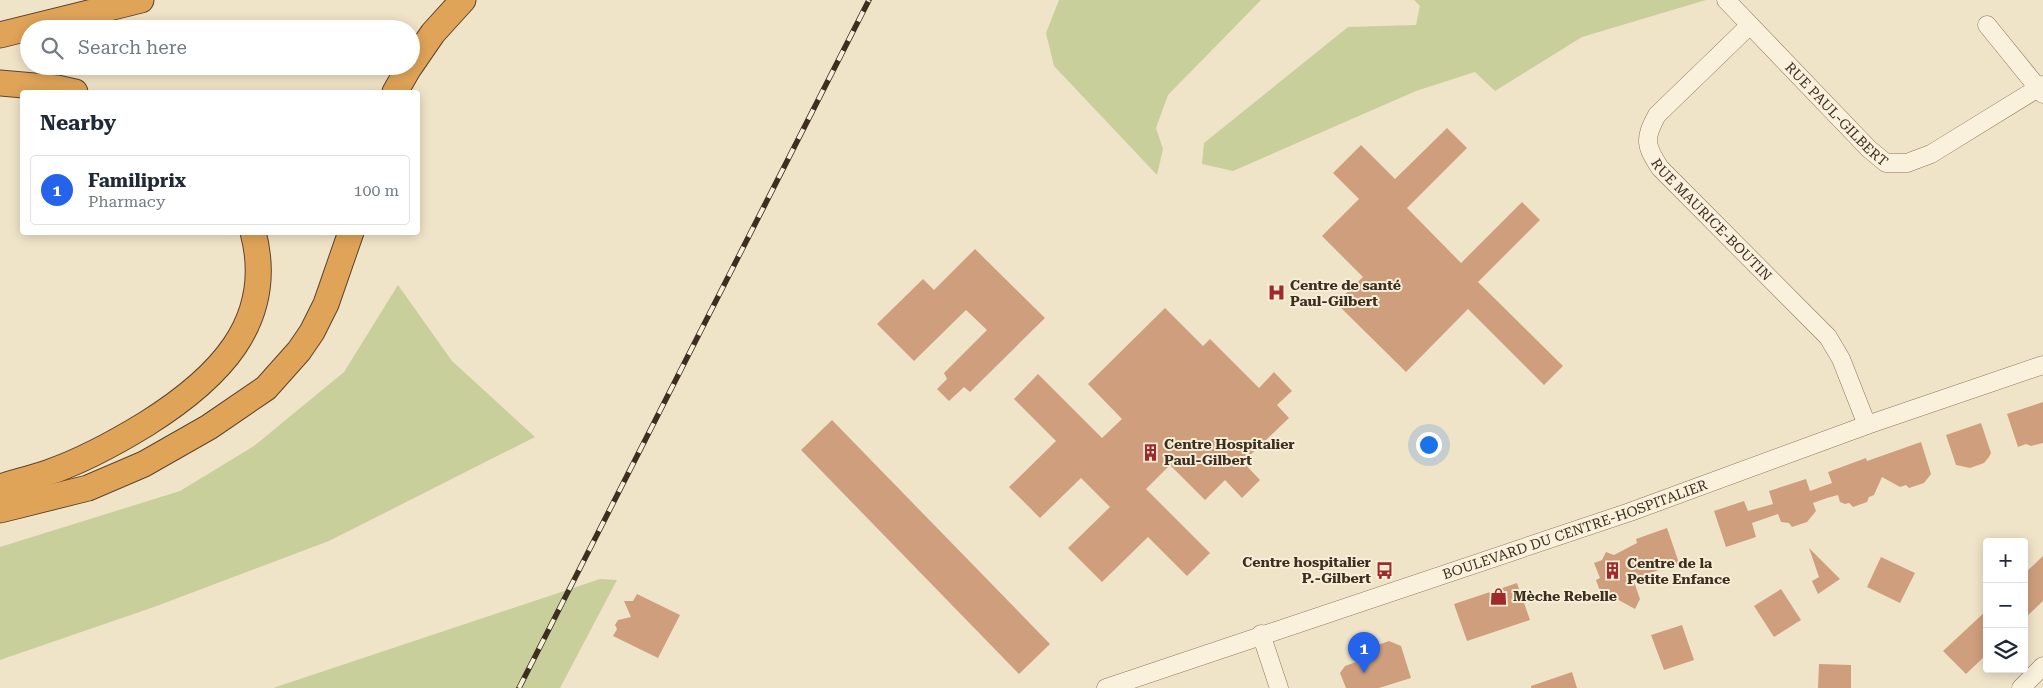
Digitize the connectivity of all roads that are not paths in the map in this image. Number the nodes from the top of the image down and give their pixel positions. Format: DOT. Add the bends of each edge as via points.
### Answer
graph roads {
  1 [pos="141,0"];
  2 [pos="463,0"];
  3 [pos="1726,0"];
  4 [pos="60,20"];
  5 [pos="1750,25"];
  6 [pos="1986,26"];
  7 [pos="20,30"];
  8 [pos="0,35"];
  9 [pos="420,52"];
  10 [pos="405,75"];
  11 [pos="0,83"];
  12 [pos="2041,89"];
  13 [pos="66,90"];
  14 [pos="396,90"];
  15 [pos="253,235"];
  16 [pos="350,235"];
  17 [pos="2043,365"];
  18 [pos="1867,425"];
  19 [pos="0,487"];
  20 [pos="0,510"];
  21 [pos="1261,634"];
  22 [pos="2043,666"];
  23 [pos="1106,688"];
  24 [pos="1279,688"];
  25 [pos="2021,688"];
  1 -- 4 [label="highway"];
  2 -- 9 [label="highway"];
  3 -- 5 [label="street, RUE PAUL-GILBERT"];
  5 -- 12 [label="street, RUE PAUL-GILBERT" via="1886,163 1907,163 1931,154"];
  5 -- 18 [label="street, RUE MAURICE-BOUTIN" via="1657,115 1648,133 1649,152 1660,168 1828,337 1841,359"];
  6 -- 12 [label="street"];
  7 -- 8 [label="highway"];
  10 -- 14 [label="highway"];
  11 -- 13 [label="highway"];
  15 -- 19 [label="highway" via="259,271 247,328 229,356 209,378 170,409 113,444 49,472"];
  16 -- 20 [label="highway" via="326,304 312,332 266,388 209,427 144,464 88,488"];
  17 -- 18 [label="street, BOULEVARD DU CENTRE-HOSPITALIER"];
  18 -- 21 [label="street, BOULEVARD DU CENTRE-HOSPITALIER" via="1595,524"];
  21 -- 23 [label="street, BOULEVARD DU CENTRE-HOSPITALIER"];
  21 -- 24 [label="street"];
  22 -- 25 [label="street"];
}
